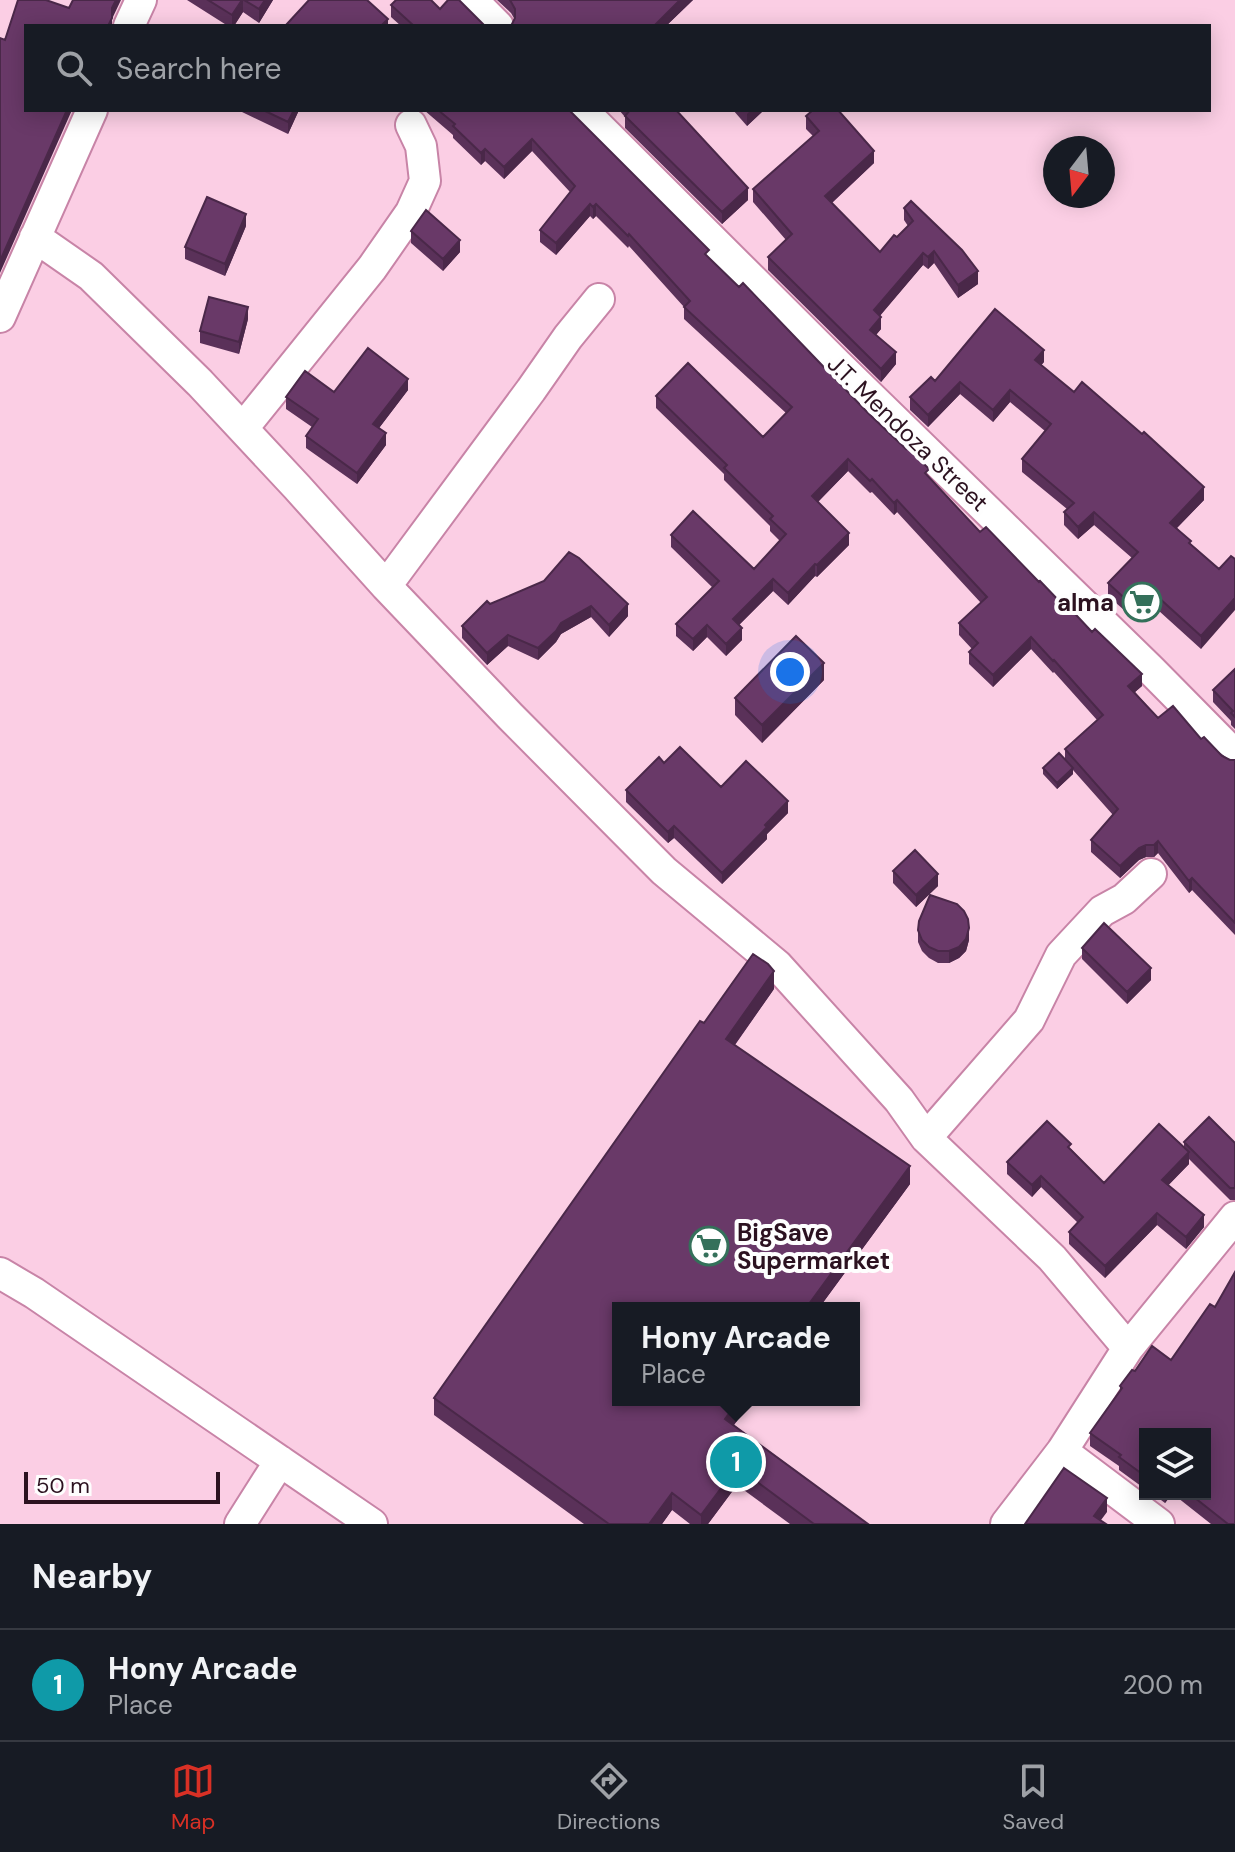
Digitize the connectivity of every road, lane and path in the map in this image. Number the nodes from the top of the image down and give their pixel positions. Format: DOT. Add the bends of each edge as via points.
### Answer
graph roads {
  1 [pos="141,0"];
  2 [pos="472,0"];
  3 [pos="130,24"];
  4 [pos="496,24"];
  5 [pos="91,112"];
  6 [pos="584,112"];
  7 [pos="411,125"];
  8 [pos="35,237"];
  9 [pos="599,299"];
  10 [pos="0,317"];
  11 [pos="243,428"];
  12 [pos="386,586"];
  13 [pos="1235,755"];
  14 [pos="1151,874"];
  15 [pos="926,1138"];
  16 [pos="1235,1217"];
  17 [pos="0,1273"];
  18 [pos="1128,1348"];
  19 [pos="1062,1451"];
  20 [pos="280,1461"];
  21 [pos="240,1524"];
  22 [pos="372,1524"];
  23 [pos="1006,1524"];
  24 [pos="1159,1524"];
  1 -- 3 [label="street"];
  2 -- 4 [label="street"];
  5 -- 8 [label="street"];
  6 -- 13 [label="street, J.T. Mendoza Street"];
  7 -- 11 [label="street" via="421,146 425,181 411,212"];
  8 -- 10 [label="street"];
  8 -- 11 [label="street" via="91,276"];
  9 -- 12 [label="street"];
  11 -- 12 [label="street"];
  12 -- 15 [label="street" via="664,871 777,965 899,1100"];
  14 -- 15 [label="street" via="1102,911 1061,955 1029,1020"];
  15 -- 18 [label="street" via="1052,1258"];
  16 -- 18 [label="street"];
  17 -- 20 [label="street"];
  18 -- 19 [label="street"];
  19 -- 23 [label="street"];
  19 -- 24 [label="street"];
  20 -- 21 [label="street"];
  20 -- 22 [label="street"];
}
